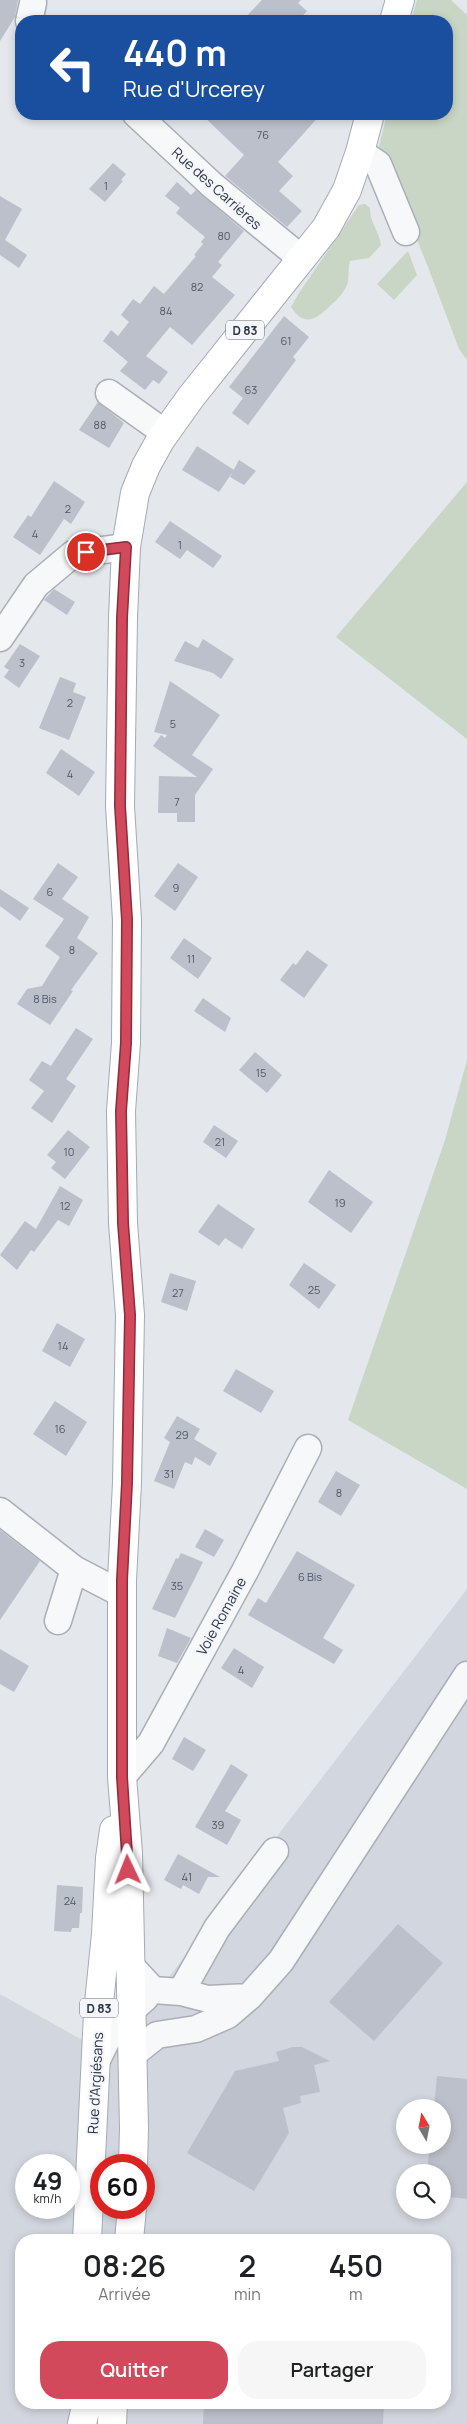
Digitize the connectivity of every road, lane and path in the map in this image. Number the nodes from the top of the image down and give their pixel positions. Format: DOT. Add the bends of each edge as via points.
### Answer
graph roads {
  1 [pos="400,0"];
  2 [pos="396,15"];
  3 [pos="142,120"];
  4 [pos="368,120"];
  5 [pos="360,152"];
  6 [pos="406,232"];
  7 [pos="302,259"];
  8 [pos="109,393"];
  9 [pos="165,433"];
  10 [pos="126,547"];
  11 [pos="0,638"];
  12 [pos="308,1448"];
  13 [pos="0,1511"];
  14 [pos="74,1569"];
  15 [pos="122,1594"];
  16 [pos="58,1621"];
  17 [pos="467,1675"];
  18 [pos="122,1777"];
  19 [pos="275,1851"];
  20 [pos="106,1934"];
  21 [pos="130,1965"];
  22 [pos="153,1990"];
  23 [pos="181,1992"];
  24 [pos="249,1997"];
  25 [pos="131,2010"];
  26 [pos="157,2035"];
  27 [pos="132,2055"];
  28 [pos="96,2062"];
  29 [pos="133,2154"];
  30 [pos="131,2219"];
  31 [pos="87,2234"];
  32 [pos="130,2234"];
  33 [pos="85,2409"];
  34 [pos="113,2409"];
  35 [pos="82,2424"];
  36 [pos="112,2424"];
  1 -- 2 [label="main road"];
  3 -- 7 [label="street, Rue des Carrières" via="212,185"];
  4 -- 5 [label="main road, D 83"];
  5 -- 6 [label="street" via="378,164"];
  5 -- 7 [label="main road, D 83" via="338,209"];
  7 -- 9 [label="main road, D 83"];
  8 -- 9 [label="street"];
  9 -- 10 [label="main road, D 83" via="135,493"];
  10 -- 11 [label="street" via="73,554 36,585"];
  10 -- 15 [label="main road, Rue d'Argiésans / D 83" via="120,806 127,920 126,1034 121,1111 123,1223 130,1315"];
  12 -- 18 [label="street, Voie Romaine" via="246,1571 151,1743"];
  13 -- 14 [label="street"];
  14 -- 15 [label="street"];
  14 -- 16 [label="street"];
  15 -- 18 [label="main road, Rue d'Argiésans / D 83"];
  17 -- 24 [label="street" via="282,1961"];
  18 -- 20 [label="main road, Rue d'Argiésans / D 83" via="110,1858"];
  18 -- 21 [label="main road, Rue d'Argiésans / D 83" via="128,1853"];
  19 -- 23 [label="street" via="216,1928"];
  20 -- 25 [label="street" via="113,1995"];
  20 -- 28 [label="main road, Rue d'Argiésans / D 83"];
  21 -- 22 [label="street"];
  21 -- 25 [label="main road, Rue d'Argiésans / D 83"];
  22 -- 23 [label="street"];
  22 -- 25 [label="street"];
  23 -- 24 [label="street" via="208,1999"];
  24 -- 26 [label="street" via="228,2015 196,2029"];
  25 -- 26 [label="street"];
  25 -- 27 [label="main road, Rue d'Argiésans / D 83"];
  25 -- 28 [label="street" via="113,2027"];
  26 -- 27 [label="street"];
  27 -- 29 [label="main road, Rue d'Argiésans / D 83"];
  28 -- 31 [label="main road, Rue d'Argiésans / D 83"];
  30 -- 32 [label="main road"];
  33 -- 35 [label="main road"];
  34 -- 36 [label="main road"];
}
